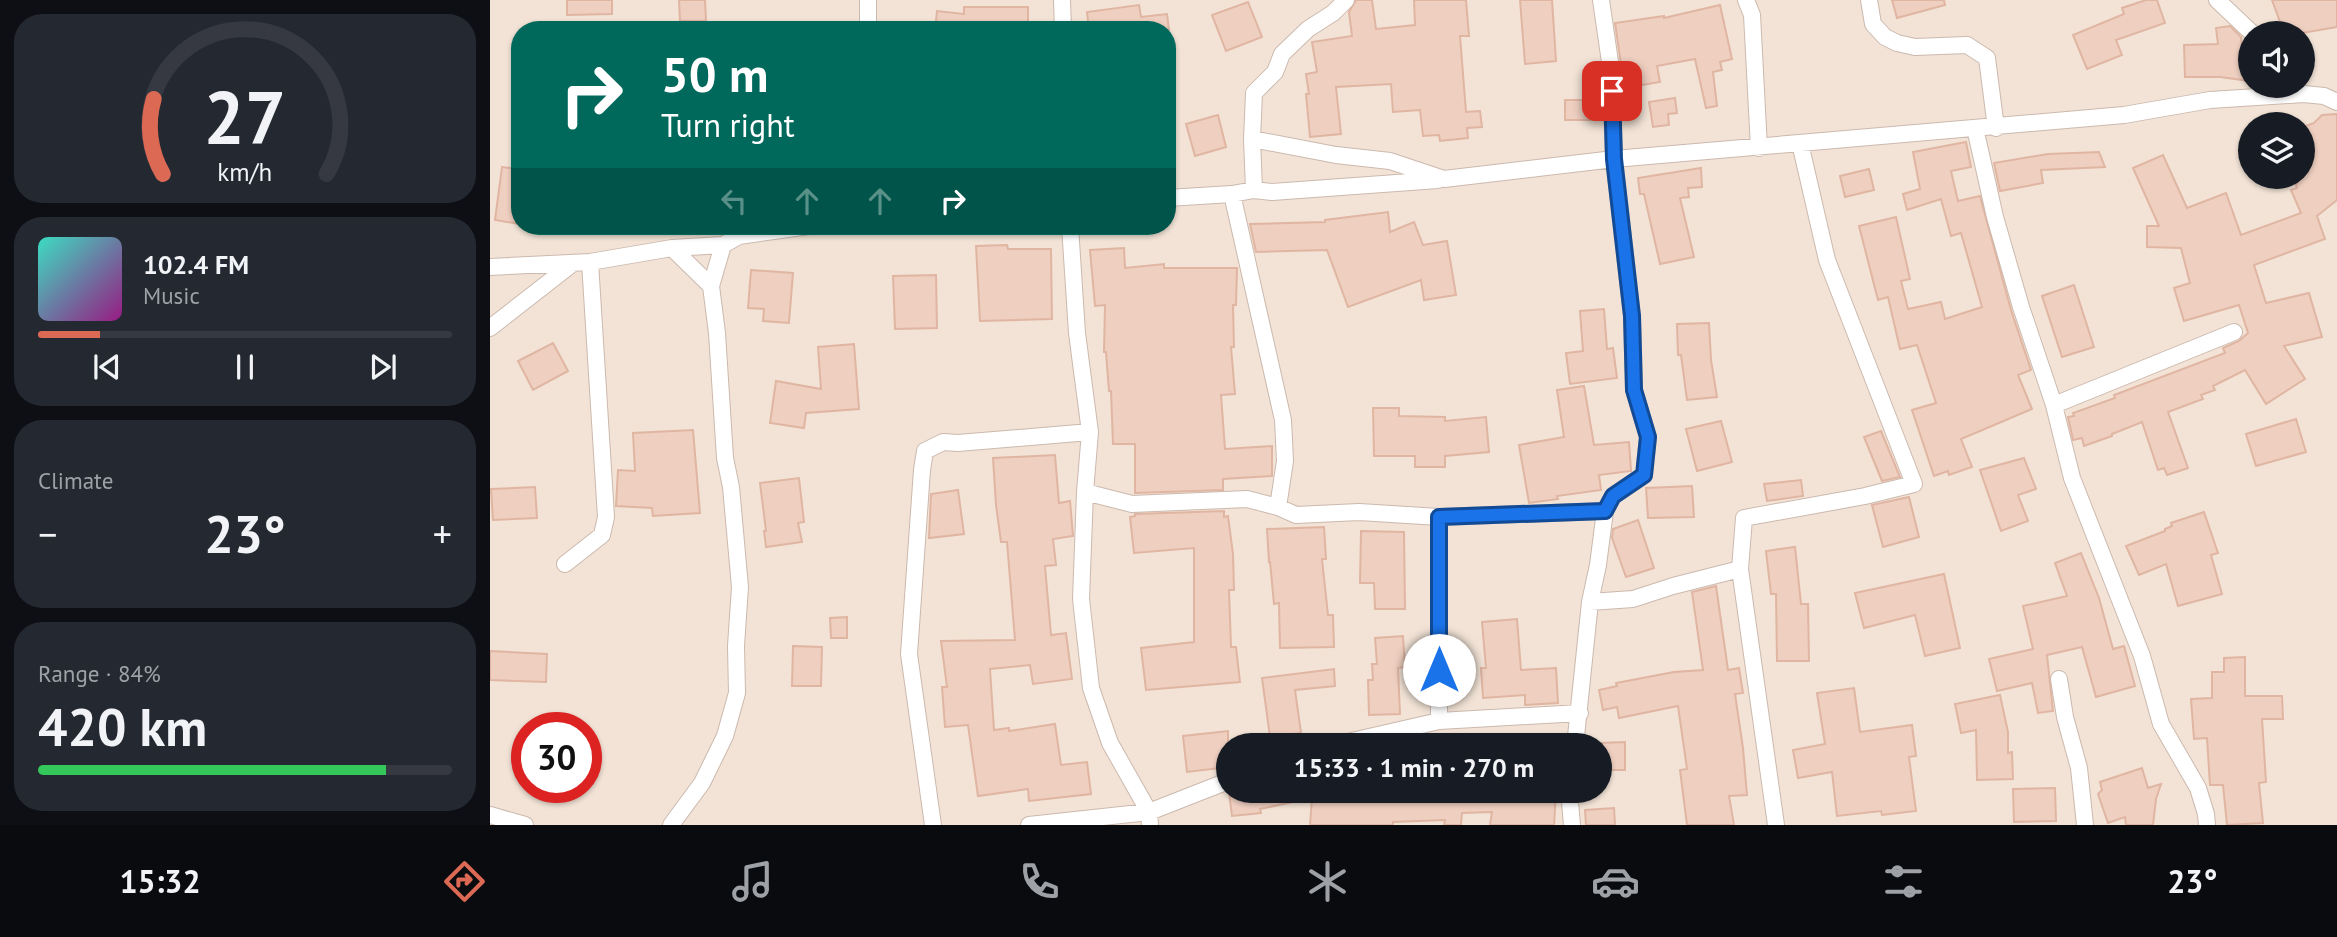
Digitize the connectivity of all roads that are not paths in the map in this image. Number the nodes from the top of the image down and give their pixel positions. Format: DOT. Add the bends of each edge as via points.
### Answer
graph roads {
  1 [pos="868,0"];
  2 [pos="1062,0"];
  3 [pos="1346,0"];
  4 [pos="1601,0"];
  5 [pos="1746,0"];
  6 [pos="1869,0"];
  7 [pos="2217,0"];
  8 [pos="869,21"];
  9 [pos="1063,21"];
  10 [pos="2239,21"];
  11 [pos="2315,94"];
  12 [pos="2238,97"];
  13 [pos="2337,102"];
  14 [pos="1975,128"];
  15 [pos="1996,128"];
  16 [pos="1252,139"];
  17 [pos="1800,143"];
  18 [pos="1759,148"];
  19 [pos="1614,159"];
  20 [pos="1444,179"];
  21 [pos="1254,190"];
  22 [pos="1231,194"];
  23 [pos="1176,197"];
  24 [pos="746,235"];
  25 [pos="1071,235"];
  26 [pos="723,245"];
  27 [pos="673,248"];
  28 [pos="590,262"];
  29 [pos="572,264"];
  30 [pos="490,267"];
  31 [pos="711,286"];
  32 [pos="490,328"];
  33 [pos="2234,332"];
  34 [pos="2054,405"];
  35 [pos="1090,432"];
  36 [pos="1085,492"];
  37 [pos="1278,507"];
  38 [pos="1605,511"];
  39 [pos="1439,517"];
  40 [pos="565,564"];
  41 [pos="1740,569"];
  42 [pos="1590,602"];
  43 [pos="2059,680"];
  44 [pos="1580,713"];
  45 [pos="1439,721"];
  46 [pos="1387,733"];
  47 [pos="1577,733"];
  48 [pos="1216,787"];
  49 [pos="1570,803"];
  50 [pos="490,815"];
  51 [pos="1150,819"];
  52 [pos="525,825"];
  53 [pos="671,825"];
  54 [pos="933,825"];
  55 [pos="1029,825"];
  56 [pos="1572,825"];
  57 [pos="1776,825"];
  58 [pos="2085,825"];
  59 [pos="2207,825"];
  1 -- 8 [label="street"];
  2 -- 9 [label="street"];
  3 -- 16 [label="street" via="1282,54 1275,72 1254,93"];
  4 -- 19 [label="street" via="1611,69"];
  5 -- 18 [label="street" via="1752,15"];
  6 -- 15 [label="street" via="1873,24 1897,43 1967,45 1987,58"];
  7 -- 10 [label="street"];
  11 -- 13 [label="street"];
  12 -- 15 [label="street"];
  14 -- 15 [label="street"];
  14 -- 17 [label="street"];
  14 -- 34 [label="street" via="1995,217"];
  16 -- 20 [label="street" via="1390,162"];
  16 -- 21 [label="street"];
  17 -- 18 [label="street"];
  17 -- 41 [label="street" via="1827,260 1914,484 1744,519"];
  18 -- 19 [label="street"];
  19 -- 20 [label="street"];
  19 -- 38 [label="street" via="1632,316 1634,390 1648,437 1644,475 1613,496"];
  20 -- 21 [label="street"];
  21 -- 22 [label="street"];
  22 -- 23 [label="street"];
  22 -- 37 [label="street" via="1283,420 1285,461"];
  24 -- 26 [label="street"];
  25 -- 35 [label="street"];
  26 -- 27 [label="street"];
  26 -- 31 [label="street"];
  27 -- 28 [label="street"];
  27 -- 31 [label="street"];
  28 -- 29 [label="street"];
  28 -- 40 [label="street" via="606,517 602,535"];
  29 -- 30 [label="street"];
  29 -- 32 [label="street"];
  31 -- 53 [label="street" via="740,587 737,693 714,760"];
  33 -- 34 [label="street"];
  34 -- 59 [label="street" via="2072,478 2142,656 2161,724 2198,788"];
  35 -- 36 [label="street"];
  35 -- 54 [label="street" via="943,442 925,451 909,654"];
  36 -- 37 [label="street" via="1132,504 1247,499"];
  36 -- 51 [label="street" via="1082,599 1091,688 1110,743"];
  37 -- 39 [label="street" via="1296,514 1391,512"];
  38 -- 39 [label="street"];
  38 -- 42 [label="street"];
  39 -- 45 [label="street"];
  41 -- 42 [label="street" via="1633,599"];
  41 -- 57 [label="street"];
  42 -- 44 [label="street"];
  43 -- 58 [label="street"];
  44 -- 45 [label="street"];
  44 -- 47 [label="street"];
  45 -- 46 [label="street"];
  48 -- 51 [label="street"];
  49 -- 56 [label="street"];
  50 -- 52 [label="street"];
  51 -- 55 [label="street"];
}
